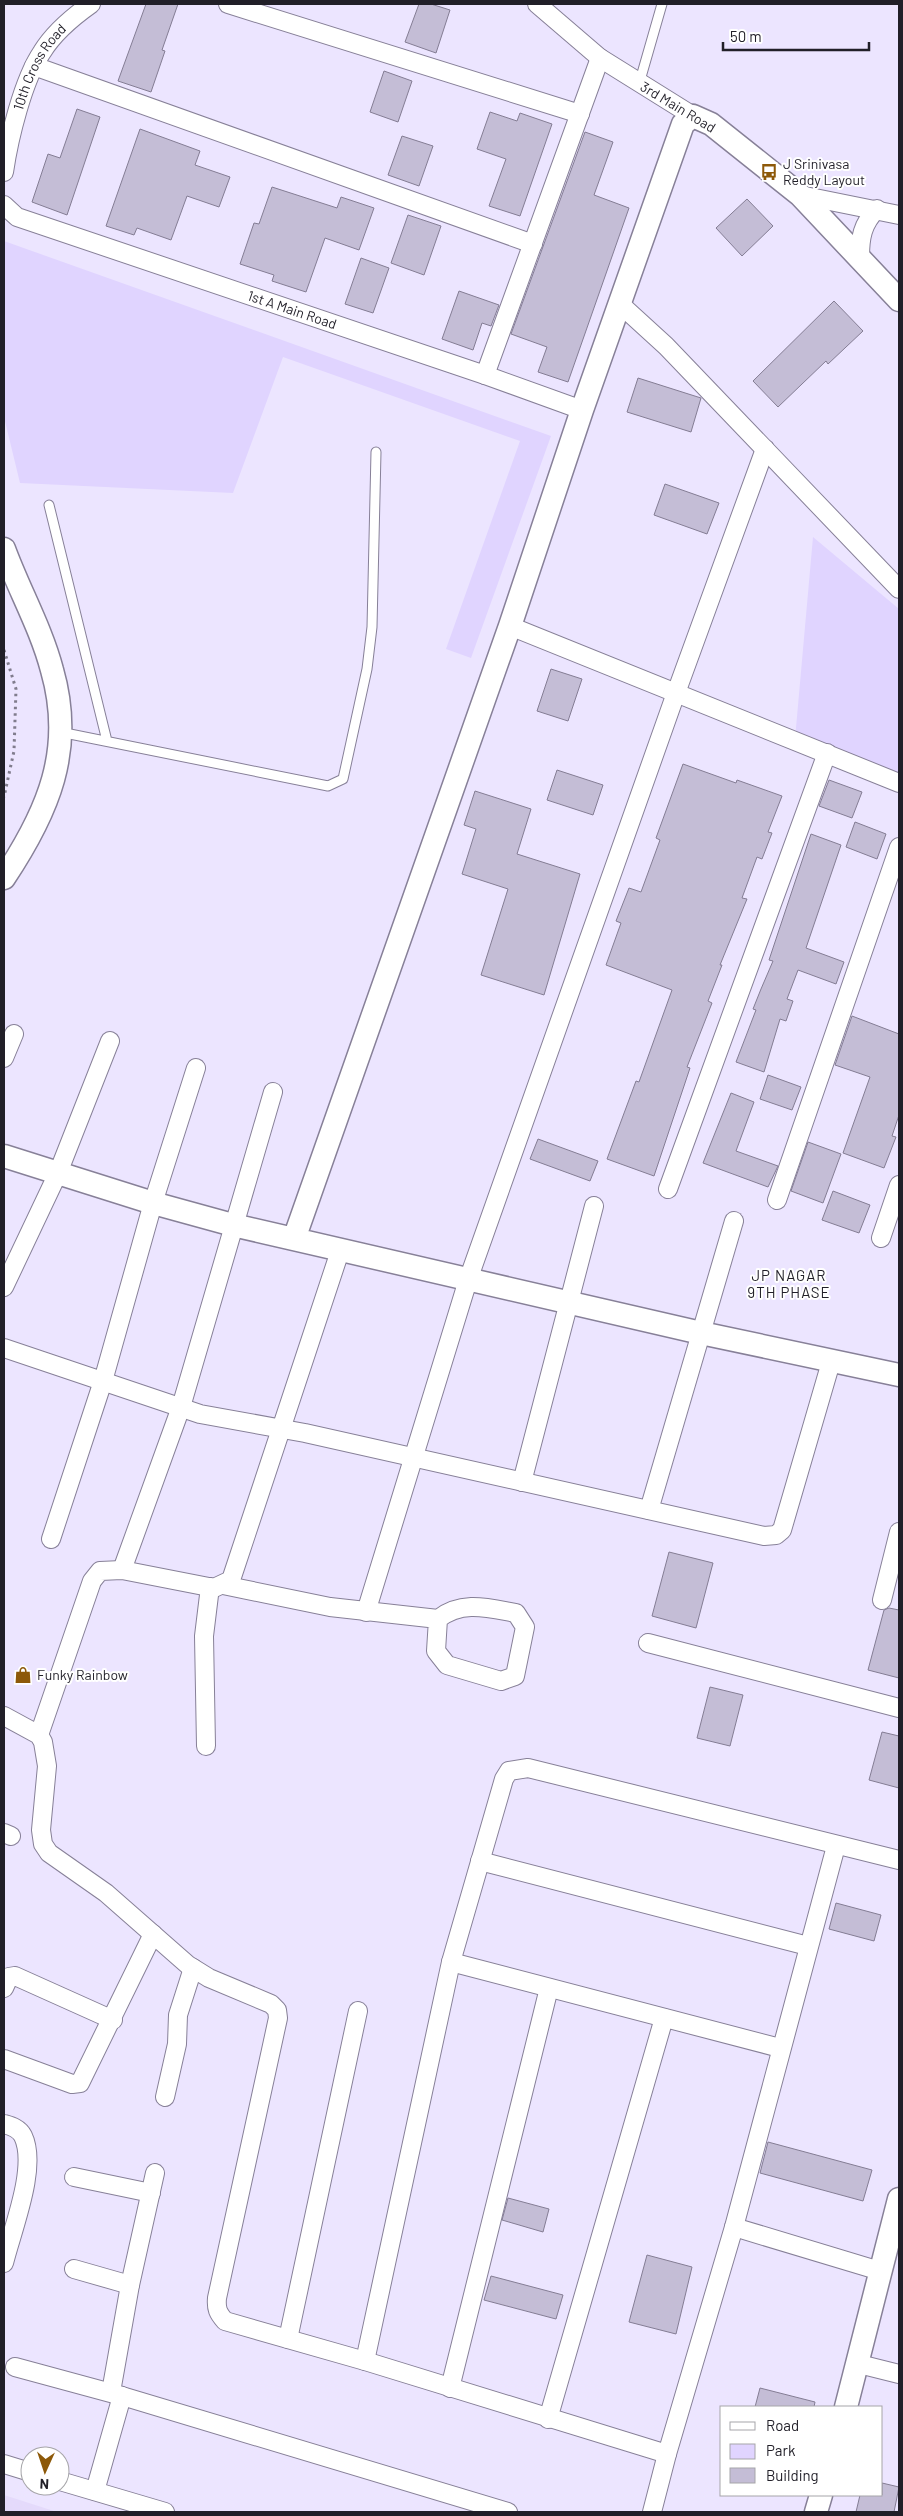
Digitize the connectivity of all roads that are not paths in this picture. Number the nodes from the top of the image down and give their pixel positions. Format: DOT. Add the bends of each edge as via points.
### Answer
graph roads {
  1 [pos="91,4"];
  2 [pos="228,4"];
  3 [pos="537,4"];
  4 [pos="662,4"];
  5 [pos="600,58"];
  6 [pos="34,66"];
  7 [pos="639,84"];
  8 [pos="580,114"];
  9 [pos="692,116"];
  10 [pos="4,172"];
  11 [pos="800,195"];
  12 [pos="4,205"];
  13 [pos="877,209"];
  14 [pos="899,215"];
  15 [pos="533,244"];
  16 [pos="860,258"];
  17 [pos="899,300"];
  18 [pos="620,304"];
  19 [pos="485,375"];
  20 [pos="582,410"];
  21 [pos="766,449"];
  22 [pos="376,452"];
  23 [pos="49,505"];
  24 [pos="4,549"];
  25 [pos="897,583"];
  26 [pos="510,626"];
  27 [pos="676,693"];
  28 [pos="60,732"];
  29 [pos="107,741"];
  30 [pos="827,754"];
  31 [pos="899,783"];
  32 [pos="899,847"];
  33 [pos="4,878"];
  34 [pos="14,1034"];
  35 [pos="110,1041"];
  36 [pos="4,1058"];
  37 [pos="196,1068"];
  38 [pos="273,1092"];
  39 [pos="4,1156"];
  40 [pos="58,1173"];
  41 [pos="899,1185"];
  42 [pos="668,1189"];
  43 [pos="778,1200"];
  44 [pos="153,1203"];
  45 [pos="594,1206"];
  46 [pos="734,1220"];
  47 [pos="233,1225"];
  48 [pos="881,1238"];
  49 [pos="294,1239"];
  50 [pos="340,1251"];
  51 [pos="468,1280"];
  52 [pos="4,1287"];
  53 [pos="570,1303"];
  54 [pos="701,1333"];
  55 [pos="4,1348"];
  56 [pos="832,1362"];
  57 [pos="899,1375"];
  58 [pos="103,1381"];
  59 [pos="181,1407"];
  60 [pos="280,1430"];
  61 [pos="412,1457"];
  62 [pos="522,1482"];
  63 [pos="649,1510"];
  64 [pos="899,1532"];
  65 [pos="51,1539"];
  66 [pos="122,1570"];
  67 [pos="217,1586"];
  68 [pos="882,1600"];
  69 [pos="366,1612"];
  70 [pos="438,1619"];
  71 [pos="648,1643"];
  72 [pos="899,1708"];
  73 [pos="4,1716"];
  74 [pos="39,1735"];
  75 [pos="206,1746"];
  76 [pos="836,1846"];
  77 [pos="899,1860"];
  78 [pos="480,1861"];
  79 [pos="153,1934"];
  80 [pos="808,1946"];
  81 [pos="451,1962"];
  82 [pos="193,1968"];
  83 [pos="4,1988"];
  84 [pos="549,1988"];
  85 [pos="358,2011"];
  86 [pos="664,2018"];
  87 [pos="113,2020"];
  88 [pos="780,2048"];
  89 [pos="4,2059"];
  90 [pos="165,2097"];
  91 [pos="4,2124"];
  92 [pos="155,2173"];
  93 [pos="74,2177"];
  94 [pos="151,2193"];
  95 [pos="899,2199"];
  96 [pos="734,2227"];
  97 [pos="4,2263"];
  98 [pos="74,2269"];
  99 [pos="880,2270"];
  100 [pos="130,2285"];
  101 [pos="288,2339"];
  102 [pos="365,2361"];
  103 [pos="858,2364"];
  104 [pos="15,2367"];
  105 [pos="899,2374"];
  106 [pos="450,2388"];
  107 [pos="117,2394"];
  108 [pos="846,2406"];
  109 [pos="548,2419"];
  110 [pos="667,2454"];
  111 [pos="4,2464"];
  112 [pos="20,2469"];
  113 [pos="70,2483"];
  114 [pos="95,2491"];
  115 [pos="821,2496"];
  116 [pos="165,2512"];
  117 [pos="508,2512"];
  118 [pos="652,2512"];
  119 [pos="816,2512"];
  1 -- 6 [label="street, 10th Cross Road" via="47,46"];
  2 -- 8 [label="street"];
  3 -- 5 [label="street, 3rd Main Road"];
  4 -- 7 [label="lane"];
  5 -- 7 [label="street, 3rd Main Road"];
  5 -- 8 [label="street"];
  6 -- 10 [label="street, 10th Cross Road" via="9,140"];
  6 -- 15 [label="street"];
  7 -- 9 [label="street, 3rd Main Road"];
  8 -- 15 [label="street"];
  9 -- 11 [label="street, 3rd Main Road" via="711,124"];
  9 -- 18 [label="street" via="683,124"];
  11 -- 13 [label="street"];
  11 -- 16 [label="street, 3rd Main Road"];
  12 -- 19 [label="street, 1st A Main Road" via="17,217"];
  13 -- 14 [label="street"];
  13 -- 16 [label="street" via="864,225"];
  15 -- 19 [label="street"];
  16 -- 17 [label="street, 3rd Main Road"];
  18 -- 20 [label="street"];
  18 -- 21 [label="street" via="666,346"];
  19 -- 20 [label="street, 1st A Main Road"];
  20 -- 26 [label="street"];
  21 -- 25 [label="street"];
  21 -- 27 [label="street"];
  22 -- 29 [label="lane" via="372,627 367,669 343,779 328,786"];
  23 -- 29 [label="lane"];
  24 -- 28 [label="street" via="52,670 61,714"];
  26 -- 27 [label="street"];
  26 -- 49 [label="street"];
  27 -- 30 [label="street"];
  27 -- 51 [label="street"];
  28 -- 29 [label="lane"];
  28 -- 33 [label="street" via="51,789 29,839"];
  30 -- 31 [label="street"];
  30 -- 42 [label="street"];
  32 -- 43 [label="street"];
  34 -- 36 [label="street"];
  35 -- 40 [label="street"];
  37 -- 44 [label="street"];
  38 -- 47 [label="street"];
  39 -- 40 [label="street"];
  40 -- 44 [label="street"];
  40 -- 52 [label="street"];
  41 -- 48 [label="street"];
  44 -- 47 [label="street"];
  44 -- 58 [label="street"];
  45 -- 53 [label="street"];
  46 -- 54 [label="street"];
  47 -- 49 [label="street"];
  47 -- 59 [label="street"];
  49 -- 50 [label="street"];
  50 -- 51 [label="street"];
  50 -- 60 [label="street"];
  51 -- 53 [label="street"];
  51 -- 61 [label="street"];
  53 -- 54 [label="street"];
  53 -- 62 [label="street"];
  54 -- 56 [label="street"];
  54 -- 63 [label="street"];
  55 -- 58 [label="street"];
  56 -- 57 [label="street"];
  56 -- 63 [label="street" via="782,1530 776,1535 764,1536"];
  58 -- 59 [label="street"];
  58 -- 65 [label="street"];
  59 -- 60 [label="street" via="200,1414"];
  59 -- 66 [label="street"];
  60 -- 61 [label="street"];
  60 -- 67 [label="street" via="231,1580"];
  61 -- 62 [label="street"];
  61 -- 69 [label="street"];
  62 -- 63 [label="street"];
  64 -- 68 [label="street"];
  66 -- 67 [label="street"];
  66 -- 74 [label="street" via="100,1571 92,1581"];
  67 -- 69 [label="street"];
  67 -- 75 [label="street" via="204,1636"];
  69 -- 70 [label="street"];
  70 -- 70 [label="street" via="448,1611 471,1606 516,1613 524,1628 515,1676 501,1681 447,1665 436,1651"];
  71 -- 72 [label="street"];
  73 -- 74 [label="street"];
  74 -- 79 [label="street" via="47,1766 41,1830 43,1844 49,1853 106,1894"];
  76 -- 77 [label="street"];
  76 -- 78 [label="street" via="528,1768 509,1772 504,1779"];
  76 -- 80 [label="street"];
  78 -- 80 [label="street"];
  78 -- 81 [label="street"];
  79 -- 82 [label="street"];
  79 -- 87 [label="street"];
  80 -- 88 [label="street"];
  81 -- 84 [label="street"];
  81 -- 102 [label="street"];
  82 -- 90 [label="street" via="178,2015 177,2044"];
  82 -- 101 [label="street" via="271,2004 277,2010 278,2018 216,2308 225,2321"];
  83 -- 87 [label="street" via="9,1977 15,1976"];
  84 -- 86 [label="street"];
  84 -- 106 [label="street"];
  85 -- 101 [label="street"];
  86 -- 88 [label="street"];
  86 -- 109 [label="street"];
  87 -- 89 [label="street" via="80,2083 72,2084"];
  88 -- 96 [label="street"];
  91 -- 97 [label="street" via="22,2135 28,2159 27,2175"];
  92 -- 94 [label="street"];
  93 -- 94 [label="street"];
  94 -- 100 [label="street"];
  95 -- 99 [label="street"];
  96 -- 99 [label="street"];
  96 -- 110 [label="street"];
  98 -- 100 [label="street"];
  99 -- 103 [label="street"];
  100 -- 107 [label="street"];
  101 -- 102 [label="street"];
  102 -- 106 [label="street"];
  103 -- 105 [label="street"];
  103 -- 108 [label="street"];
  104 -- 107 [label="street"];
  106 -- 109 [label="street"];
  107 -- 114 [label="street"];
  107 -- 117 [label="street"];
  109 -- 110 [label="street"];
  110 -- 118 [label="street"];
  111 -- 112 [label="street"];
  113 -- 114 [label="street"];
  114 -- 116 [label="street"];
  115 -- 119 [label="street"];
}
